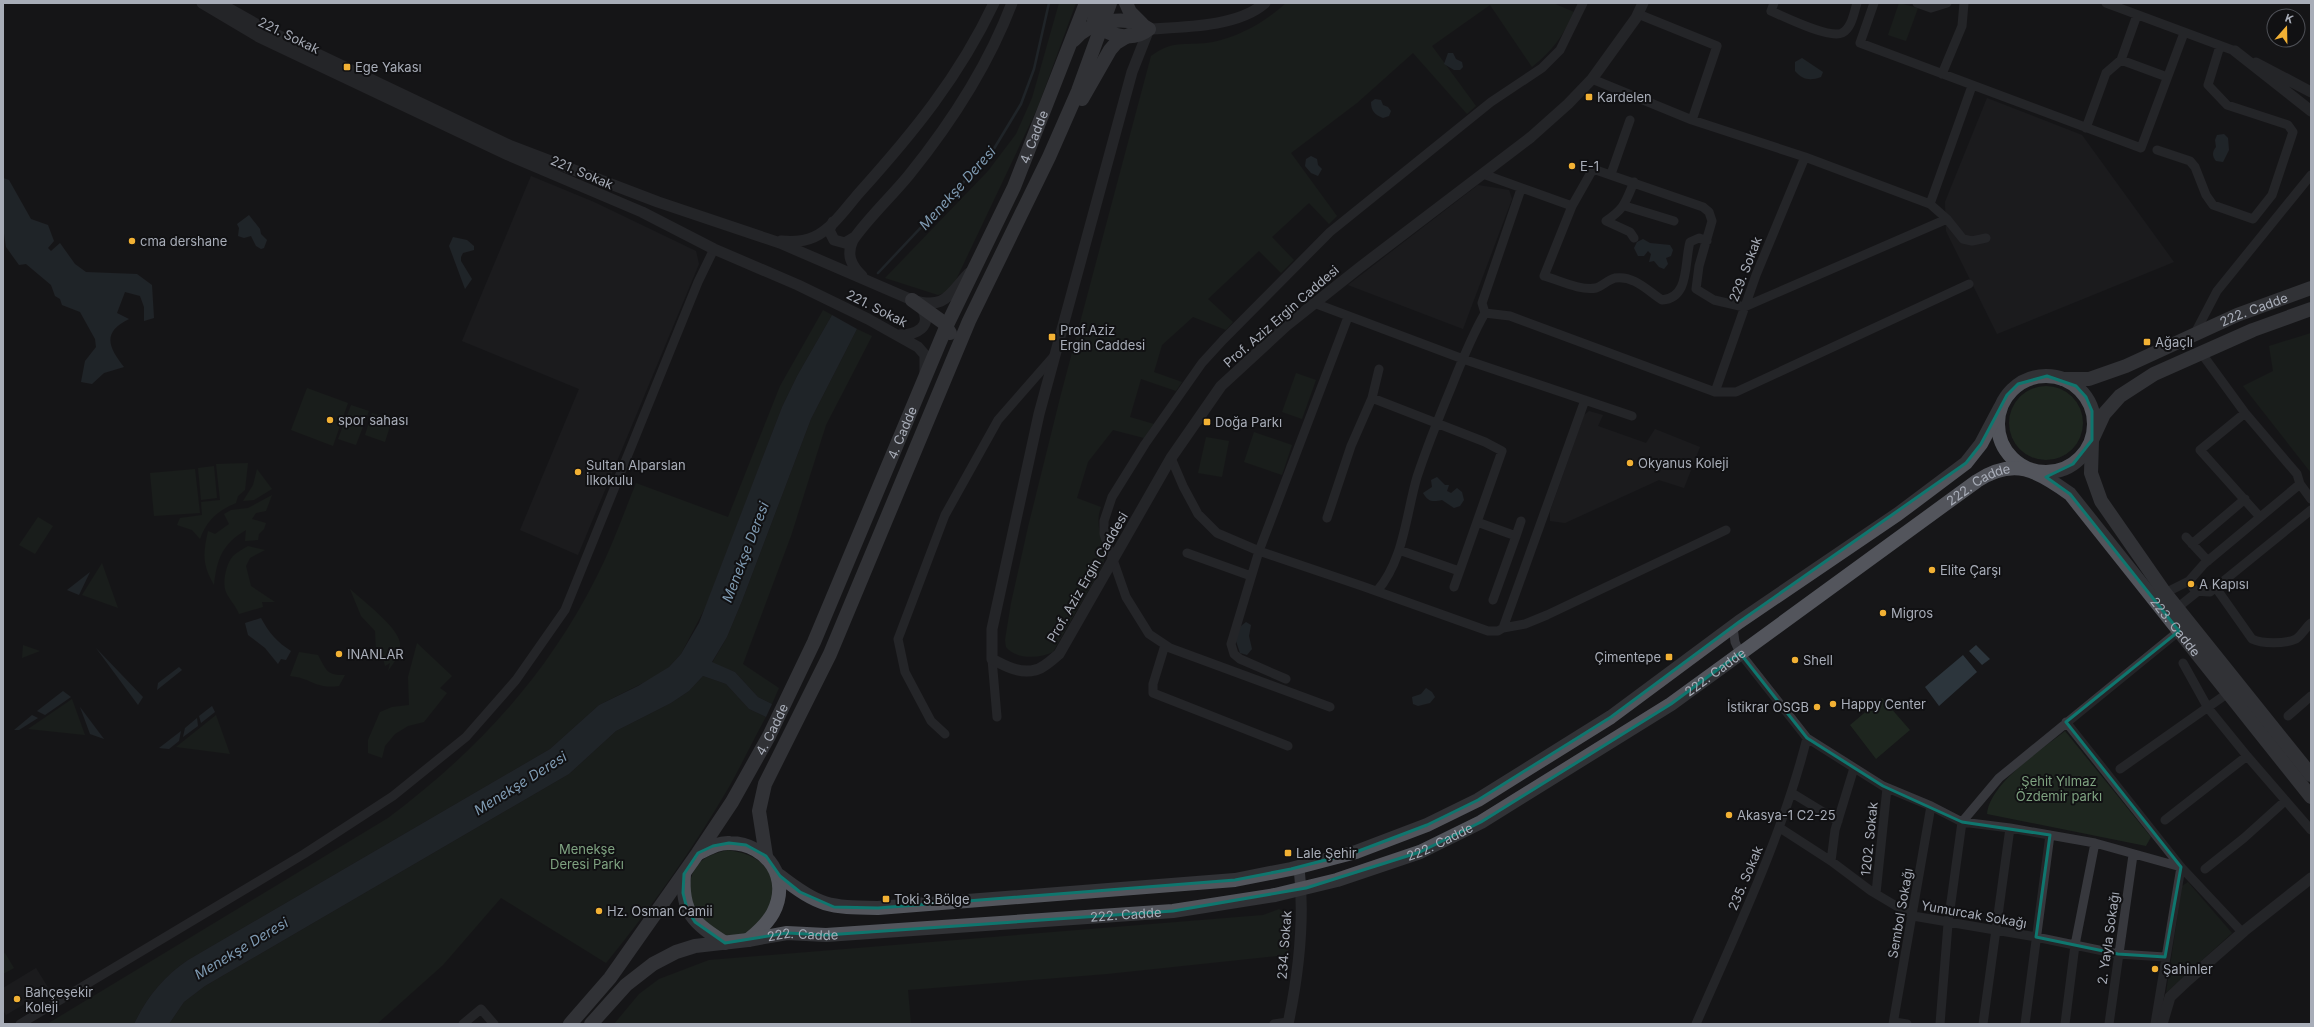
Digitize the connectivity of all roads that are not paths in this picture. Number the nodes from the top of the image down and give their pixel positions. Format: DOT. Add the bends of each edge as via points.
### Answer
graph roads {
  1 [pos="202,3"];
  2 [pos="219,3"];
  3 [pos="994,3"];
  4 [pos="1012,3"];
  5 [pos="1086,3"];
  6 [pos="1096,3"];
  7 [pos="1110,3"];
  8 [pos="1126,3"];
  9 [pos="1265,3"];
  10 [pos="1583,3"];
  11 [pos="1643,3"];
  12 [pos="1774,3"];
  13 [pos="1857,3"];
  14 [pos="1874,3"];
  15 [pos="1917,3"];
  16 [pos="1947,3"];
  17 [pos="1964,3"];
  18 [pos="2106,3"];
  19 [pos="1638,14"];
  20 [pos="2137,15"];
  21 [pos="1100,25"];
  22 [pos="1146,26"];
  23 [pos="2184,33"];
  24 [pos="1129,35"];
  25 [pos="1072,43"];
  26 [pos="2220,46"];
  27 [pos="2234,51"];
  28 [pos="2121,60"];
  29 [pos="1942,74"];
  30 [pos="2167,77"];
  31 [pos="1592,79"];
  32 [pos="1972,86"];
  33 [pos="2311,92"];
  34 [pos="2311,111"];
  35 [pos="1630,120"];
  36 [pos="1692,120"];
  37 [pos="2086,128"];
  38 [pos="1054,146"];
  39 [pos="2157,150"];
  40 [pos="1805,157"];
  41 [pos="1483,174"];
  42 [pos="1611,174"];
  43 [pos="2311,175"];
  44 [pos="1634,182"];
  45 [pos="1521,189"];
  46 [pos="1930,204"];
  47 [pos="1572,206"];
  48 [pos="1625,206"];
  49 [pos="1947,218"];
  50 [pos="1674,221"];
  51 [pos="833,222"];
  52 [pos="855,237"];
  53 [pos="1634,238"];
  54 [pos="1986,238"];
  55 [pos="771,240"];
  56 [pos="1707,241"];
  57 [pos="714,249"];
  58 [pos="974,269"];
  59 [pos="869,281"];
  60 [pos="1969,284"];
  61 [pos="2311,288"];
  62 [pos="1314,303"];
  63 [pos="917,304"];
  64 [pos="1744,307"];
  65 [pos="2311,309"];
  66 [pos="1485,313"];
  67 [pos="1348,317"];
  68 [pos="947,325"];
  69 [pos="2195,333"];
  70 [pos="899,335"];
  71 [pos="2202,354"];
  72 [pos="1054,356"];
  73 [pos="1463,359"];
  74 [pos="1379,369"];
  75 [pos="2062,379"];
  76 [pos="923,382"];
  77 [pos="1715,392"];
  78 [pos="1372,398"];
  79 [pos="936,400"];
  80 [pos="1585,400"];
  81 [pos="2000,408"];
  82 [pos="2245,413"];
  83 [pos="1632,416"];
  84 [pos="1437,424"];
  85 [pos="2092,440"];
  86 [pos="1171,458"];
  87 [pos="2029,470"];
  88 [pos="2300,484"];
  89 [pos="2245,499"];
  90 [pos="2311,499"];
  91 [pos="2311,510"];
  92 [pos="2260,517"];
  93 [pos="1327,518"];
  94 [pos="1521,521"];
  95 [pos="1477,522"];
  96 [pos="1726,530"];
  97 [pos="1516,536"];
  98 [pos="1399,550"];
  99 [pos="1259,551"];
  100 [pos="1187,553"];
  101 [pos="1114,560"];
  102 [pos="2208,560"];
  103 [pos="1459,571"];
  104 [pos="1251,576"];
  105 [pos="2189,581"];
  106 [pos="1454,587"];
  107 [pos="2216,588"];
  108 [pos="1377,591"];
  109 [pos="2197,592"];
  110 [pos="2165,593"];
  111 [pos="1493,600"];
  112 [pos="2177,608"];
  113 [pos="2311,623"];
  114 [pos="1733,627"];
  115 [pos="1503,628"];
  116 [pos="2179,631"];
  117 [pos="1165,644"];
  118 [pos="1740,653"];
  119 [pos="992,659"];
  120 [pos="2183,663"];
  121 [pos="1286,680"];
  122 [pos="2228,693"];
  123 [pos="2311,696"];
  124 [pos="1330,706"];
  125 [pos="2208,708"];
  126 [pos="2288,716"];
  127 [pos="997,717"];
  128 [pos="2066,722"];
  129 [pos="945,734"];
  130 [pos="1807,738"];
  131 [pos="1288,746"];
  132 [pos="2247,756"];
  133 [pos="1854,768"];
  134 [pos="2120,769"];
  135 [pos="2311,775"];
  136 [pos="1887,788"];
  137 [pos="1792,793"];
  138 [pos="2311,797"];
  139 [pos="2285,801"];
  140 [pos="1931,806"];
  141 [pos="2165,820"];
  142 [pos="1838,821"];
  143 [pos="1962,822"];
  144 [pos="1780,828"];
  145 [pos="2010,828"];
  146 [pos="2311,830"];
  147 [pos="2050,835"];
  148 [pos="2096,843"];
  149 [pos="698,853"];
  150 [pos="2134,855"];
  151 [pos="766,856"];
  152 [pos="1831,861"];
  153 [pos="1299,867"];
  154 [pos="2182,867"];
  155 [pos="2206,869"];
  156 [pos="684,874"];
  157 [pos="780,876"];
  158 [pos="2311,878"];
  159 [pos="1301,889"];
  160 [pos="1876,894"];
  161 [pos="1913,916"];
  162 [pos="1948,924"];
  163 [pos="1995,932"];
  164 [pos="2242,932"];
  165 [pos="2036,937"];
  166 [pos="748,940"];
  167 [pos="725,943"];
  168 [pos="2075,945"];
  169 [pos="2118,954"];
  170 [pos="2165,958"];
  171 [pos="1288,1023"];
  172 [pos="1894,1023"];
  173 [pos="20,1024"];
  174 [pos="463,1024"];
  175 [pos="494,1024"];
  176 [pos="570,1024"];
  177 [pos="591,1024"];
  178 [pos="1274,1024"];
  179 [pos="1696,1024"];
  180 [pos="1906,1024"];
  181 [pos="1940,1024"];
  182 [pos="1983,1024"];
  183 [pos="2024,1024"];
  184 [pos="2065,1024"];
  185 [pos="2110,1024"];
  186 [pos="2154,1024"];
  187 [pos="2162,1024"];
  1 -- 57 [label="street, 221. Sokak" via="259,37 508,156 642,212"];
  2 -- 55 [label="street" via="267,30 511,146 658,202"];
  3 -- 51 [label="street" via="971,48 928,113"];
  4 -- 52 [label="street" via="988,56 954,116 908,177"];
  5 -- 25 [label="main road, 4. Cadde"];
  6 -- 21 [label="main road" via="1094,20"];
  7 -- 21 [label="main road, 4. Cadde"];
  8 -- 22 [label="main road" via="1130,12"];
  9 -- 22 [label="street" via="1237,17 1212,24"];
  10 -- 101 [label="street" via="1560,50 1542,68 1491,102 1330,232 1202,363 1145,444 1112,497 1104,521 1104,534"];
  11 -- 19 [label="street, Prof. Aziz Ergin Caddesi"];
  12 -- 13 [label="street" via="1771,11 1823,32 1835,34 1842,33 1850,25"];
  14 -- 29 [label="street" via="1860,43"];
  15 -- 16 [label="street" via="1931,8"];
  17 -- 29 [label="street" via="1962,26"];
  18 -- 20 [label="street"];
  19 -- 31 [label="street, Prof. Aziz Ergin Caddesi"];
  19 -- 36 [label="street" via="1717,46"];
  20 -- 23 [label="street"];
  20 -- 28 [label="street"];
  21 -- 22 [label="main road"];
  21 -- 24 [label="main road" via="1109,34"];
  21 -- 25 [label="main road" via="1084,30"];
  21 -- 38 [label="main road, 4. Cadde" via="1078,91"];
  22 -- 24 [label="main road" via="1142,35"];
  22 -- 72 [label="street"];
  23 -- 26 [label="street"];
  23 -- 30 [label="street"];
  24 -- 38 [label="main road" via="1110,50"];
  25 -- 58 [label="main road, 4. Cadde" via="1014,187"];
  26 -- 27 [label="street"];
  26 -- 39 [label="street" via="2208,84 2213,92 2227,105 2288,125 2293,132 2272,196 2253,218 2224,210 2208,200 2195,167 2190,161"];
  27 -- 33 [label="street"];
  27 -- 34 [label="street"];
  28 -- 30 [label="street"];
  28 -- 37 [label="street" via="2106,73"];
  29 -- 32 [label="street"];
  30 -- 37 [label="street" via="2141,148"];
  31 -- 36 [label="street"];
  31 -- 41 [label="street, Prof. Aziz Ergin Caddesi" via="1531,137"];
  32 -- 37 [label="street"];
  32 -- 46 [label="street"];
  35 -- 42 [label="street"];
  36 -- 40 [label="street"];
  38 -- 79 [label="main road, 4. Cadde" via="969,321"];
  40 -- 46 [label="street"];
  40 -- 64 [label="street, 229. Sokak"];
  41 -- 45 [label="street"];
  41 -- 62 [label="street, Prof. Aziz Ergin Caddesi"];
  42 -- 44 [label="street"];
  42 -- 47 [label="street" via="1593,168"];
  43 -- 69 [label="street" via="2217,291"];
  44 -- 48 [label="street"];
  44 -- 56 [label="street" via="1703,207 1709,212 1712,221"];
  45 -- 47 [label="street"];
  45 -- 66 [label="street" via="1482,303"];
  46 -- 49 [label="street"];
  47 -- 56 [label="street" via="1544,276 1584,287 1596,288 1615,278 1627,279 1642,284 1662,300 1673,299 1680,293 1683,285 1690,242 1699,238"];
  48 -- 50 [label="street"];
  48 -- 53 [label="street" via="1606,221 1630,232"];
  49 -- 54 [label="street" via="1963,239 1972,241"];
  49 -- 64 [label="street"];
  51 -- 52 [label="street" via="829,230 834,240 845,243"];
  51 -- 55 [label="street" via="823,232 804,240"];
  52 -- 59 [label="street" via="850,248 850,260 857,271"];
  55 -- 59 [label="street"];
  56 -- 64 [label="street" via="1699,266 1696,289 1714,300"];
  57 -- 70 [label="street, 221. Sokak" via="816,293"];
  57 -- 173 [label="street" via="698,282 565,610 516,680 466,737 393,796 317,846"];
  58 -- 63 [label="street" via="950,297 940,303"];
  58 -- 68 [label="main road, 4. Cadde"];
  59 -- 63 [label="street"];
  60 -- 77 [label="street" via="1736,392"];
  61 -- 69 [label="main road, 222. Cadde"];
  62 -- 67 [label="street"];
  62 -- 86 [label="street, Prof. Aziz Ergin Caddesi" via="1220,386"];
  63 -- 68 [label="main road"];
  63 -- 70 [label="street" via="925,318 921,329 912,335"];
  64 -- 77 [label="street, 229. Sokak"];
  65 -- 71 [label="main road, 222. Cadde" via="2252,330"];
  66 -- 73 [label="street"];
  66 -- 77 [label="street" via="1510,316"];
  67 -- 73 [label="street"];
  67 -- 99 [label="street"];
  68 -- 76 [label="main road, 4. Cadde"];
  68 -- 79 [label="main road" via="951,341"];
  69 -- 75 [label="main road, 222. Cadde" via="2126,366 2089,379"];
  70 -- 76 [label="street, 221. Sokak" via="911,341 925,355"];
  71 -- 82 [label="street"];
  71 -- 85 [label="main road, 222. Cadde" via="2154,374 2120,396 2104,414"];
  72 -- 119 [label="street" via="992,629"];
  72 -- 129 [label="street" via="998,420 949,509 898,639 905,672 931,721"];
  73 -- 80 [label="street"];
  73 -- 84 [label="street"];
  74 -- 78 [label="street"];
  75 -- 81 [label="main road" via="2047,376 2028,379 2018,384 2007,395"];
  75 -- 85 [label="main road" via="2076,386 2086,397 2093,418"];
  76 -- 149 [label="main road, 4. Cadde" via="811,648 732,802"];
  78 -- 84 [label="street"];
  78 -- 93 [label="street" via="1351,446"];
  79 -- 151 [label="main road, 4. Cadde" via="830,654 766,784 759,811"];
  80 -- 83 [label="street"];
  80 -- 115 [label="street"];
  81 -- 87 [label="main road" via="1997,423 1999,438 2005,451"];
  81 -- 114 [label="main road, 222. Cadde" via="1981,444 1966,464"];
  82 -- 88 [label="street" via="2297,474"];
  82 -- 89 [label="street" via="2200,450"];
  84 -- 95 [label="street" via="1502,451"];
  84 -- 98 [label="street" via="1417,477"];
  85 -- 87 [label="main road" via="2084,454 2073,464 2059,471 2044,473"];
  85 -- 110 [label="main road, 223. Cadde" via="2091,473 2101,501"];
  86 -- 99 [label="street" via="1198,514 1217,533"];
  86 -- 101 [label="street, Prof. Aziz Ergin Caddesi"];
  87 -- 116 [label="main road, 223. Cadde" via="2070,494"];
  87 -- 118 [label="main road, 222. Cadde" via="2008,468 1992,471 1982,477"];
  88 -- 90 [label="street"];
  88 -- 92 [label="street"];
  89 -- 92 [label="street"];
  89 -- 102 [label="street" via="2189,541"];
  91 -- 107 [label="street"];
  92 -- 102 [label="street"];
  94 -- 97 [label="street"];
  95 -- 97 [label="street"];
  95 -- 103 [label="street"];
  96 -- 115 [label="street" via="1547,615 1525,624"];
  97 -- 111 [label="street"];
  98 -- 103 [label="street"];
  98 -- 108 [label="street" via="1385,582"];
  99 -- 104 [label="street"];
  99 -- 108 [label="street"];
  100 -- 104 [label="street"];
  101 -- 117 [label="street" via="1126,597 1149,634"];
  101 -- 119 [label="street, Prof. Aziz Ergin Caddesi" via="1059,654 1036,670 1017,670"];
  102 -- 105 [label="street"];
  103 -- 106 [label="street"];
  104 -- 121 [label="street" via="1233,633 1232,649 1240,659"];
  105 -- 109 [label="street"];
  105 -- 110 [label="street"];
  107 -- 109 [label="street" via="2210,592"];
  107 -- 113 [label="street" via="2252,639 2258,642 2296,639"];
  108 -- 115 [label="street" via="1488,631"];
  109 -- 112 [label="street"];
  110 -- 112 [label="main road, 223. Cadde"];
  112 -- 135 [label="main road, 223. Cadde"];
  114 -- 118 [label="street"];
  114 -- 153 [label="main road, 222. Cadde" via="1611,717 1478,800 1427,825 1356,852"];
  116 -- 122 [label="main road, 223. Cadde"];
  116 -- 128 [label="street"];
  117 -- 124 [label="street"];
  117 -- 131 [label="street" via="1153,684 1153,693"];
  118 -- 130 [label="street"];
  118 -- 159 [label="main road, 222. Cadde" via="1671,704 1481,822 1420,852 1337,880"];
  119 -- 127 [label="street"];
  120 -- 125 [label="street"];
  122 -- 125 [label="street"];
  122 -- 138 [label="main road, 223. Cadde"];
  123 -- 126 [label="street"];
  125 -- 132 [label="street"];
  125 -- 134 [label="street"];
  128 -- 143 [label="street" via="1999,778"];
  128 -- 154 [label="street"];
  130 -- 133 [label="street"];
  130 -- 137 [label="street, 235. Sokak"];
  132 -- 139 [label="street"];
  132 -- 141 [label="street"];
  133 -- 136 [label="street"];
  133 -- 142 [label="street"];
  136 -- 140 [label="street"];
  136 -- 160 [label="street, 1202. Sokak"];
  137 -- 142 [label="street"];
  137 -- 144 [label="street, 235. Sokak"];
  139 -- 146 [label="street"];
  139 -- 155 [label="street"];
  140 -- 143 [label="street"];
  140 -- 161 [label="street, Sembol Sokağı"];
  142 -- 152 [label="street"];
  143 -- 145 [label="street"];
  143 -- 162 [label="street"];
  144 -- 152 [label="street, Yumurcak Sokağı"];
  144 -- 179 [label="street, 235. Sokak"];
  145 -- 147 [label="street"];
  145 -- 163 [label="street"];
  147 -- 148 [label="street"];
  147 -- 165 [label="street"];
  148 -- 150 [label="street"];
  148 -- 168 [label="street"];
  149 -- 151 [label="main road" via="713,846 729,843 746,845"];
  149 -- 156 [label="main road"];
  150 -- 154 [label="street"];
  150 -- 169 [label="street, 2. Yayla Sokağı"];
  151 -- 157 [label="main road"];
  152 -- 160 [label="street, Yumurcak Sokağı"];
  153 -- 157 [label="main road, 222. Cadde" via="1235,880 878,908 834,907 817,902"];
  153 -- 159 [label="street, 234. Sokak"];
  154 -- 164 [label="street"];
  154 -- 170 [label="street"];
  156 -- 167 [label="main road" via="683,893 687,909 695,922"];
  156 -- 176 [label="main road" via="610,978"];
  157 -- 166 [label="main road" via="774,912 764,926"];
  158 -- 164 [label="street"];
  159 -- 166 [label="main road, 222. Cadde" via="1173,911 826,935 787,932"];
  159 -- 171 [label="street, 234. Sokak" via="1301,944 1295,993"];
  160 -- 161 [label="street, Yumurcak Sokağı"];
  161 -- 162 [label="street, Yumurcak Sokağı"];
  161 -- 172 [label="street, Sembol Sokağı"];
  162 -- 163 [label="street, Yumurcak Sokağı"];
  162 -- 181 [label="street"];
  163 -- 165 [label="street, Yumurcak Sokağı"];
  163 -- 182 [label="street"];
  164 -- 187 [label="street" via="2170,997"];
  165 -- 168 [label="street, Yumurcak Sokağı"];
  165 -- 183 [label="street"];
  166 -- 167 [label="main road"];
  167 -- 177 [label="main road" via="695,946 653,964 626,985"];
  168 -- 169 [label="street, Yumurcak Sokağı"];
  168 -- 184 [label="street"];
  169 -- 170 [label="street, Yumurcak Sokağı"];
  169 -- 185 [label="street, 2. Yayla Sokağı"];
  170 -- 186 [label="street"];
  171 -- 178 [label="street"];
  172 -- 180 [label="street"];
  174 -- 175 [label="street" via="481,1008"];
}
